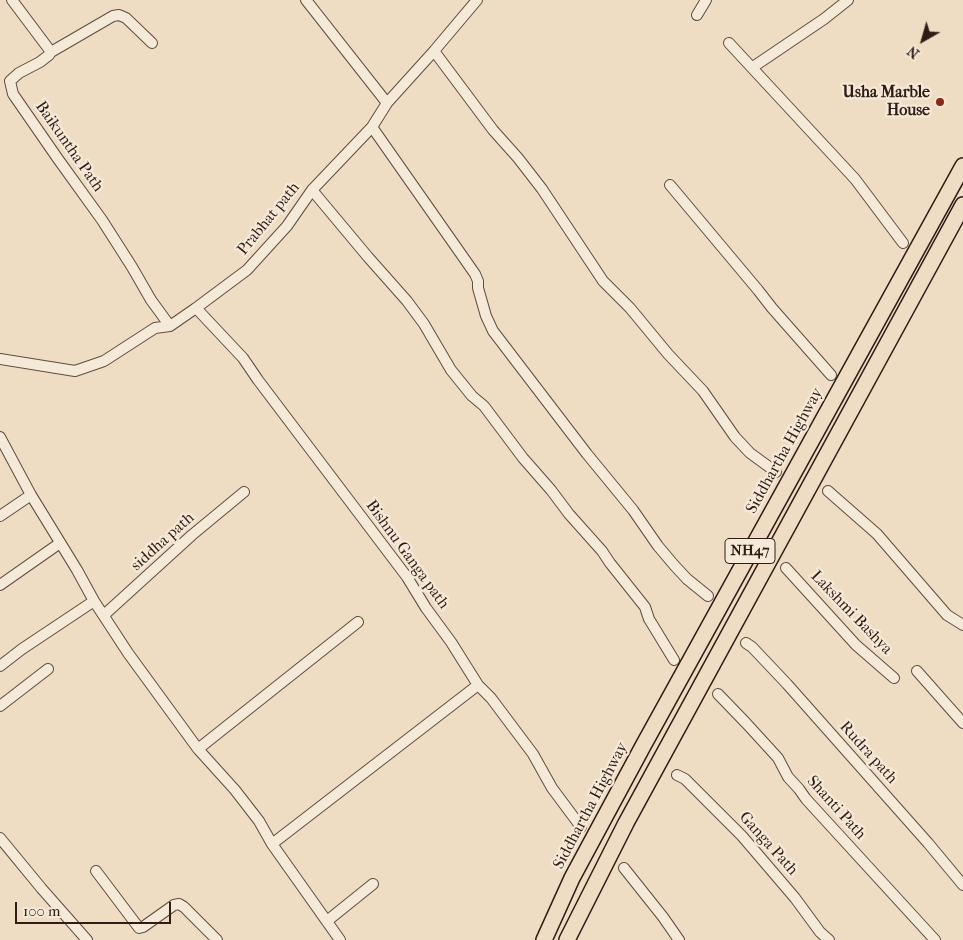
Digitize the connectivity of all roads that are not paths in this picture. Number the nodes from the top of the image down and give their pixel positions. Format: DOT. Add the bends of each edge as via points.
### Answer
graph roads {
  1 [pos="12,0"];
  2 [pos="306,0"];
  3 [pos="477,0"];
  4 [pos="706,0"];
  5 [pos="848,0"];
  6 [pos="697,15"];
  7 [pos="729,43"];
  8 [pos="152,44"];
  9 [pos="434,51"];
  10 [pos="51,52"];
  11 [pos="753,67"];
  12 [pos="387,102"];
  13 [pos="372,127"];
  14 [pos="963,166"];
  15 [pos="670,185"];
  16 [pos="312,190"];
  17 [pos="956,194"];
  18 [pos="963,205"];
  19 [pos="903,243"];
  20 [pos="196,308"];
  21 [pos="170,326"];
  22 [pos="0,359"];
  23 [pos="830,375"];
  24 [pos="0,437"];
  25 [pos="776,472"];
  26 [pos="828,491"];
  27 [pos="244,492"];
  28 [pos="31,495"];
  29 [pos="0,516"];
  30 [pos="60,543"];
  31 [pos="786,568"];
  32 [pos="0,586"];
  33 [pos="708,596"];
  34 [pos="94,601"];
  35 [pos="104,615"];
  36 [pos="358,622"];
  37 [pos="963,625"];
  38 [pos="746,643"];
  39 [pos="674,660"];
  40 [pos="0,666"];
  41 [pos="48,669"];
  42 [pos="917,671"];
  43 [pos="894,678"];
  44 [pos="478,685"];
  45 [pos="718,694"];
  46 [pos="0,706"];
  47 [pos="963,723"];
  48 [pos="198,749"];
  49 [pos="677,775"];
  50 [pos="582,827"];
  51 [pos="1,840"];
  52 [pos="272,844"];
  53 [pos="624,868"];
  54 [pos="96,871"];
  55 [pos="373,884"];
  56 [pos="963,886"];
  57 [pos="327,921"];
  58 [pos="87,940"];
  59 [pos="217,940"];
  60 [pos="340,940"];
  61 [pos="544,940"];
  62 [pos="567,940"];
  63 [pos="679,940"];
  64 [pos="829,940"];
  65 [pos="935,940"];
  1 -- 10 [label="street"];
  2 -- 12 [label="street"];
  3 -- 9 [label="street, Prabhat path"];
  4 -- 6 [label="street"];
  5 -- 11 [label="street"];
  7 -- 11 [label="street"];
  8 -- 10 [label="street" via="119,15"];
  9 -- 12 [label="street, Prabhat path"];
  9 -- 25 [label="street" via="542,189 603,280 703,392 735,437"];
  10 -- 21 [label="street, Baikuntha Path" via="10,81 14,94 102,220"];
  11 -- 19 [label="street" via="855,179"];
  12 -- 13 [label="street, Prabhat path"];
  13 -- 16 [label="street, Prabhat path"];
  13 -- 33 [label="street" via="475,274 493,331 658,546 686,579"];
  14 -- 17 [label="highway, Siddhartha Highway / NH47"];
  15 -- 23 [label="street"];
  16 -- 20 [label="street, Prabhat path" via="287,226 247,270"];
  16 -- 39 [label="street" via="407,300 451,370 602,551 645,607"];
  17 -- 61 [label="highway, Siddhartha Highway / NH47" via="639,754 572,878"];
  18 -- 62 [label="highway, NH47" via="626,823"];
  20 -- 21 [label="street, Prabhat path"];
  20 -- 44 [label="street, Bishnu Ganga path" via="243,358 349,499 407,577"];
  21 -- 22 [label="street, Prabhat path" via="155,328 104,361 75,371"];
  24 -- 28 [label="street"];
  26 -- 37 [label="street" via="877,534 947,615"];
  27 -- 35 [label="street, siddha path"];
  28 -- 29 [label="street"];
  28 -- 30 [label="street"];
  30 -- 32 [label="street"];
  30 -- 34 [label="street"];
  31 -- 43 [label="street, Lakshmi Bashya" via="856,645"];
  34 -- 35 [label="street"];
  34 -- 40 [label="street"];
  35 -- 48 [label="street"];
  36 -- 48 [label="street"];
  38 -- 56 [label="street, Rudra path" via="928,843"];
  41 -- 46 [label="street"];
  42 -- 47 [label="street"];
  44 -- 50 [label="street, Bishnu Ganga path" via="533,754 552,788"];
  44 -- 52 [label="street"];
  45 -- 65 [label="street, Shanti Path" via="778,758 806,799"];
  48 -- 52 [label="street" via="235,790"];
  49 -- 64 [label="street, Ganga Path" via="685,779 742,836"];
  51 -- 58 [label="street"];
  52 -- 57 [label="street"];
  53 -- 63 [label="street"];
  54 -- 59 [label="street" via="139,928 180,904"];
  55 -- 57 [label="street"];
  57 -- 60 [label="street"];
}
